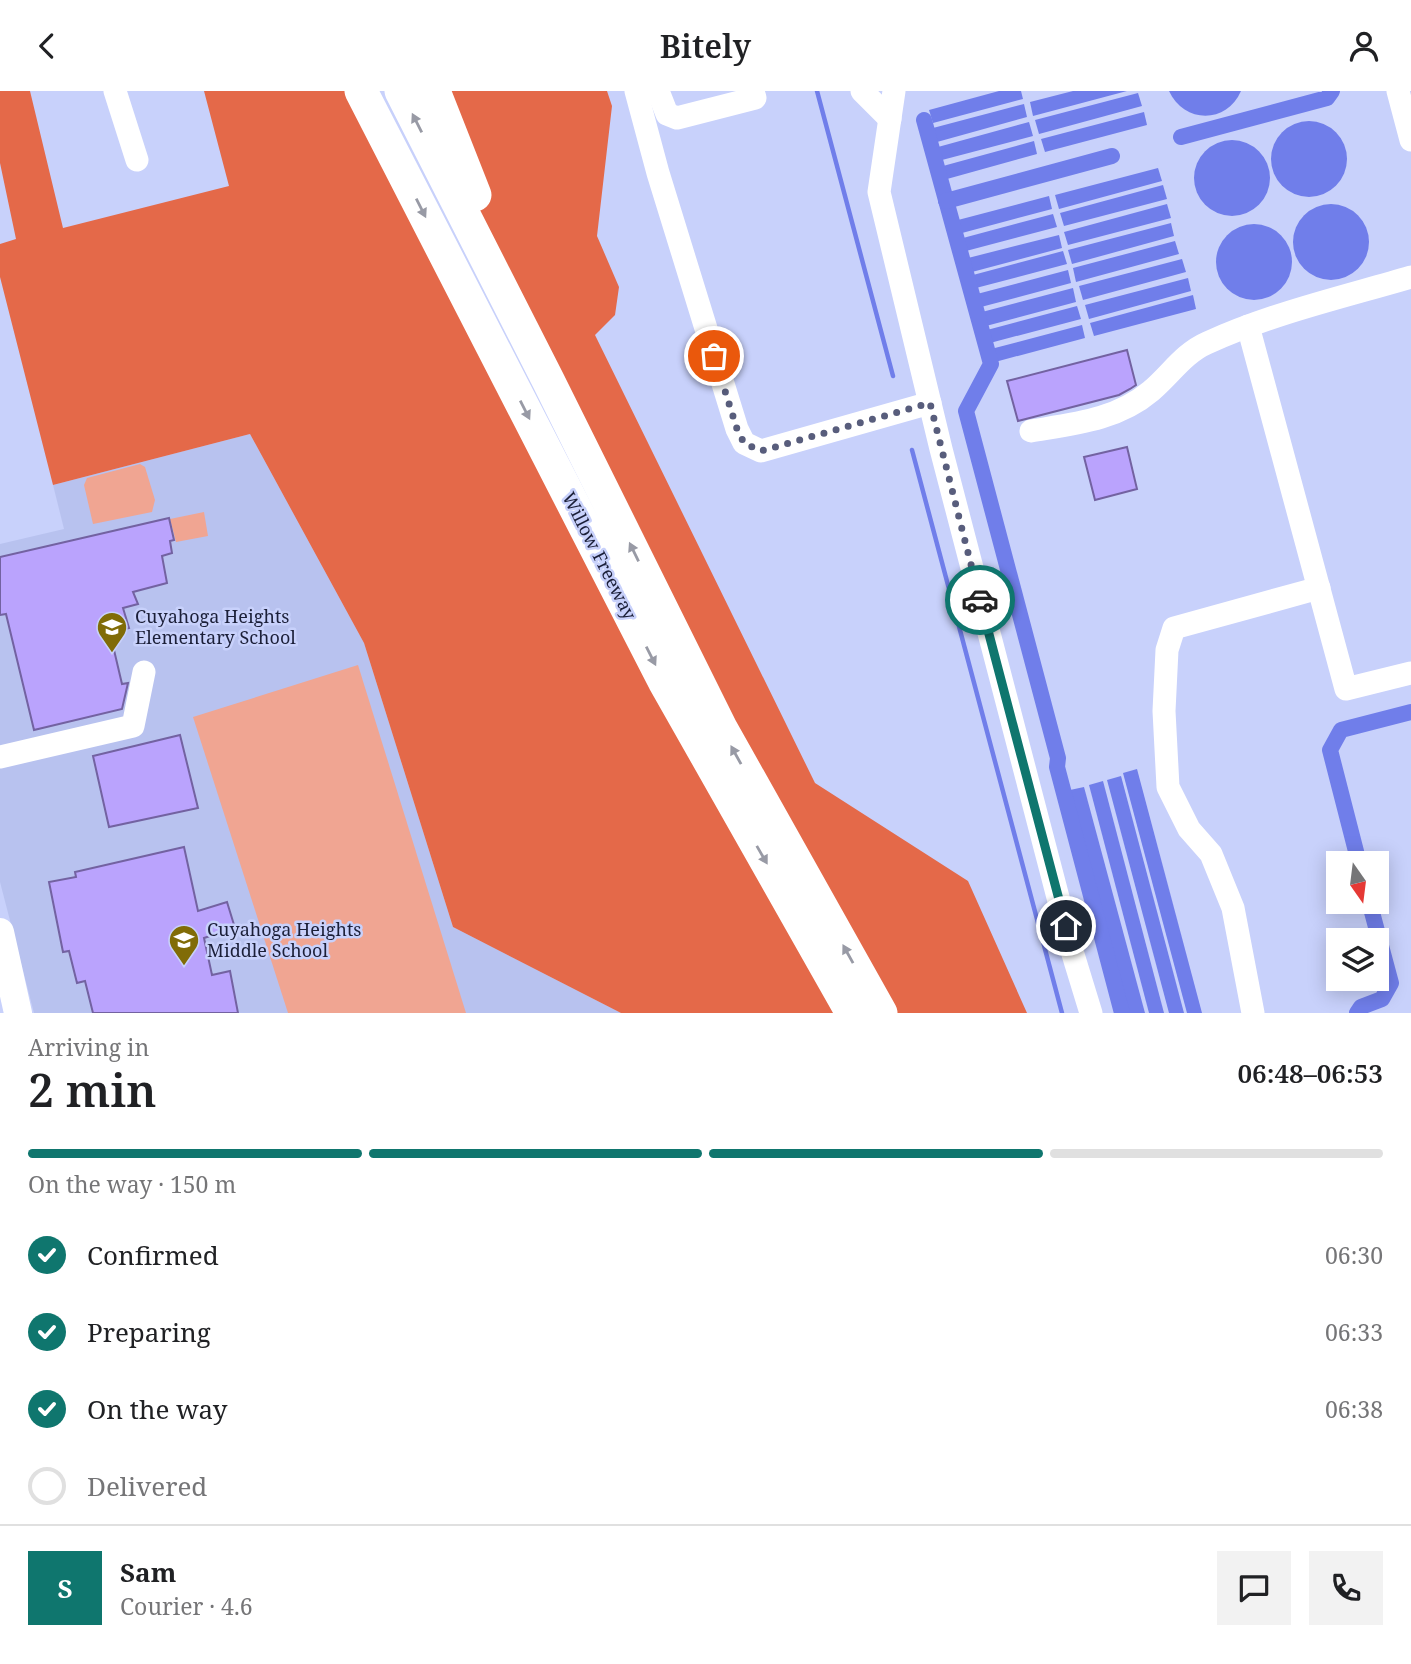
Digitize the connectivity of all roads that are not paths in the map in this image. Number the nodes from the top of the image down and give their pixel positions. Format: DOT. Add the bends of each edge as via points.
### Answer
graph roads {
  1 [pos="115,91"];
  2 [pos="359,91"];
  3 [pos="401,91"];
  4 [pos="434,91"];
  5 [pos="636,91"];
  6 [pos="658,91"];
  7 [pos="753,91"];
  8 [pos="862,91"];
  9 [pos="894,91"];
  10 [pos="1398,91"];
  11 [pos="702,101"];
  12 [pos="890,119"];
  13 [pos="1411,140"];
  14 [pos="137,160"];
  15 [pos="1411,277"];
  16 [pos="1248,326"];
  17 [pos="548,380"];
  18 [pos="930,403"];
  19 [pos="1031,431"];
  20 [pos="1319,588"];
  21 [pos="144,672"];
  22 [pos="1411,673"];
  23 [pos="0,757"];
  24 [pos="0,932"];
  25 [pos="18,1013"];
  26 [pos="852,1013"];
  27 [pos="881,1013"];
  28 [pos="1091,1013"];
  29 [pos="1253,1013"];
  1 -- 14 [label="street"];
  2 -- 26 [label="highway, Willow Freeway, one-way" via="664,681"];
  17 -- 3 [label="highway, Willow Freeway, one-way"];
  4 -- 17 [label="highway"];
  5 -- 18 [label="street" via="744,443 761,451"];
  6 -- 11 [label="street" via="667,114 677,118"];
  7 -- 11 [label="street" via="755,98"];
  8 -- 12 [label="street"];
  9 -- 12 [label="street"];
  10 -- 13 [label="street"];
  12 -- 18 [label="street" via="878,192"];
  15 -- 16 [label="street"];
  16 -- 19 [label="street" via="1204,344 1130,407 1086,422"];
  16 -- 20 [label="street"];
  27 -- 17 [label="highway, Willow Freeway, one-way" via="721,728"];
  18 -- 28 [label="street"];
  20 -- 22 [label="street" via="1346,689"];
  20 -- 29 [label="street" via="1174,628 1167,650 1168,787 1189,829 1211,854 1233,908"];
  21 -- 23 [label="street" via="133,726"];
  24 -- 25 [label="main road"];
}
